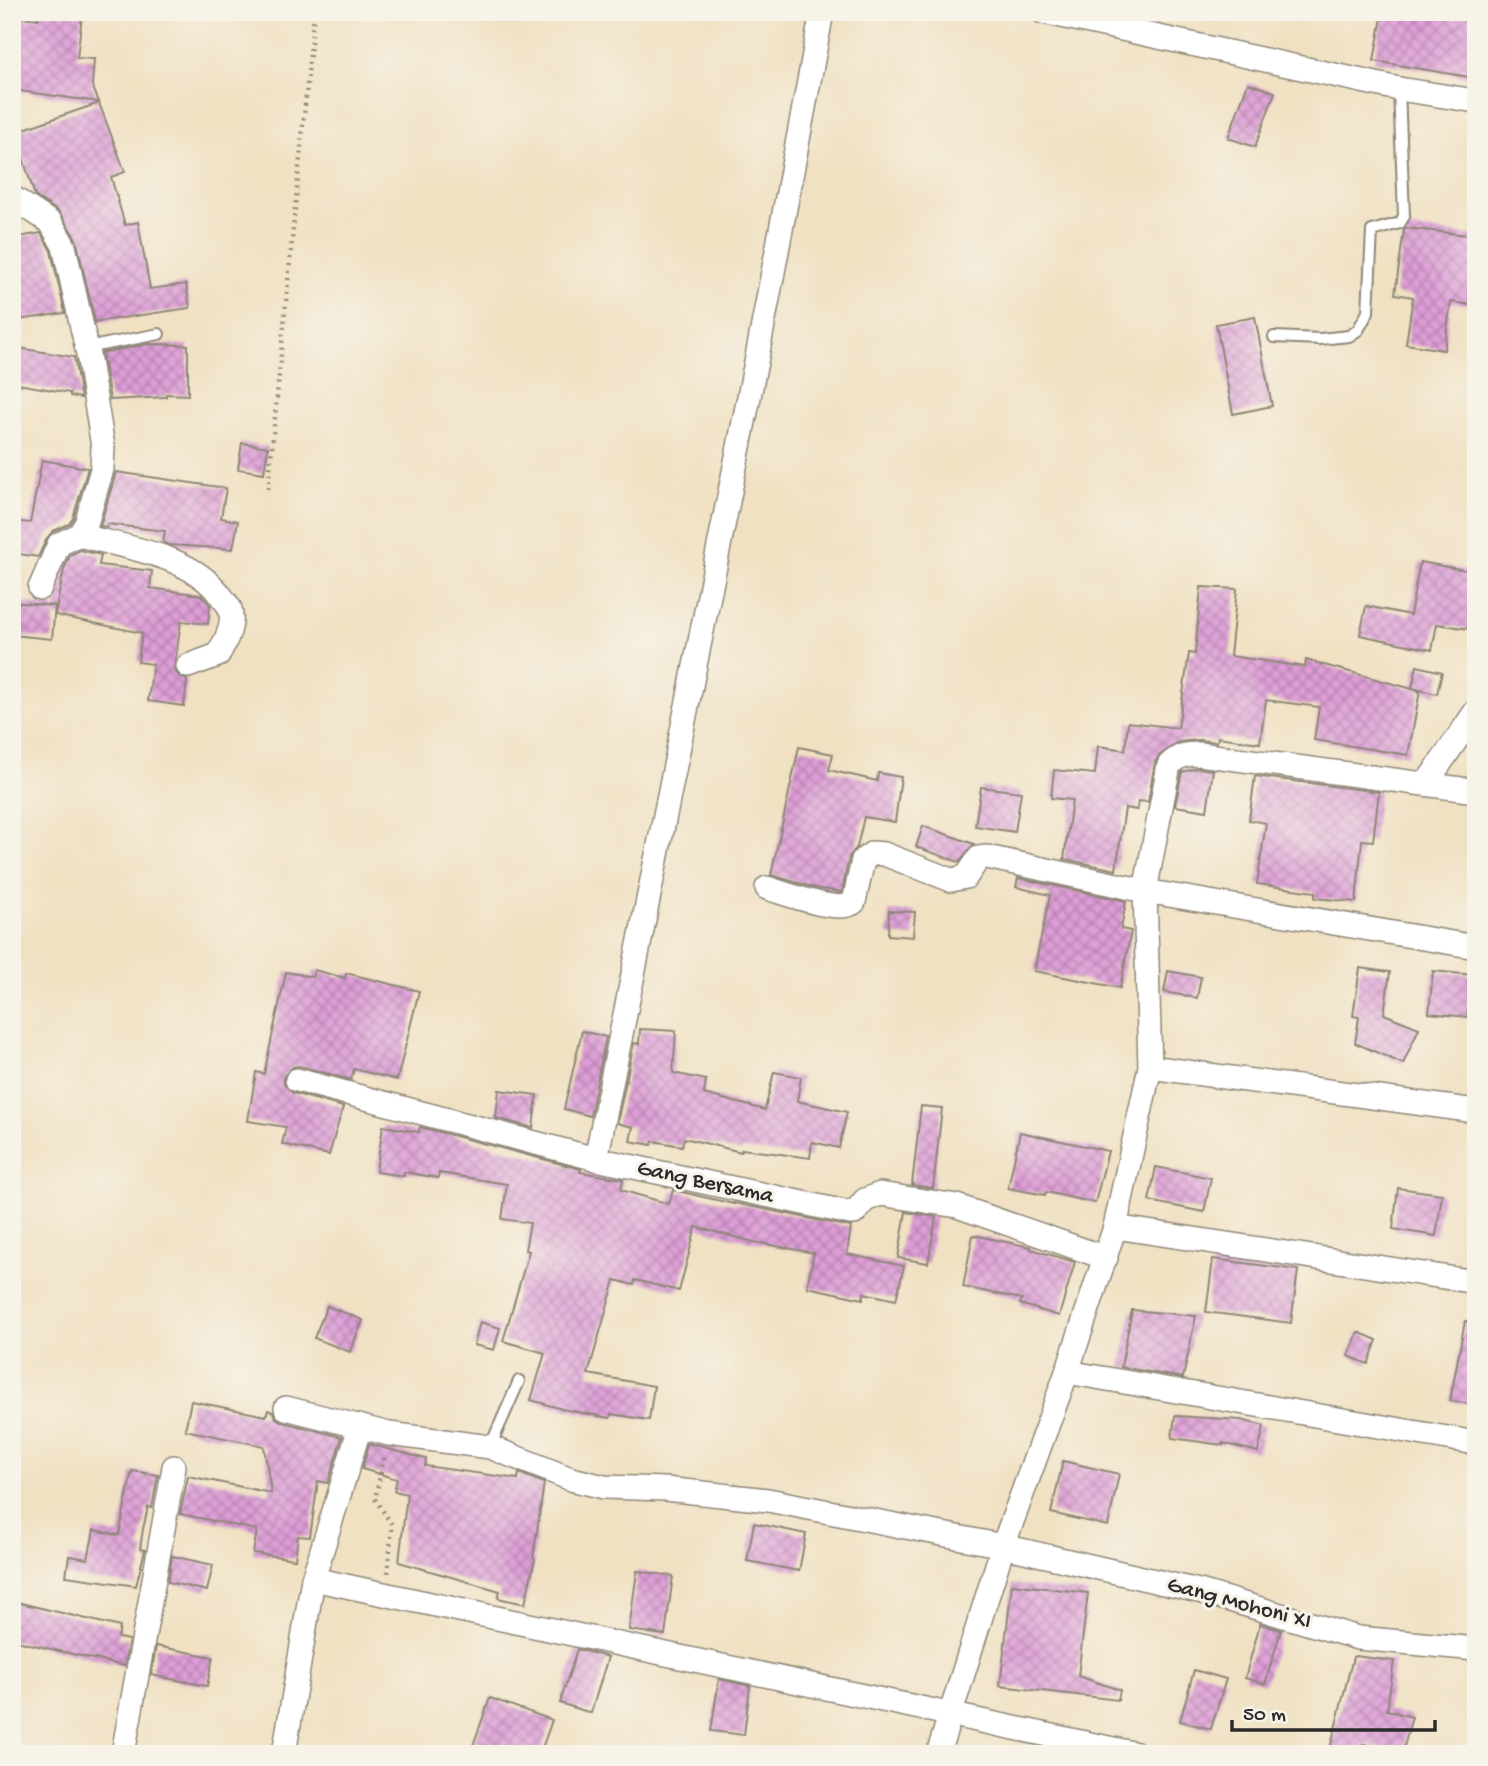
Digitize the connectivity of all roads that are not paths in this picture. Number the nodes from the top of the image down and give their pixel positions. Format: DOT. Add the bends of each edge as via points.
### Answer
graph roads {
  1 [pos="822,12"];
  2 [pos="1043,12"];
  3 [pos="1399,89"];
  4 [pos="1476,101"];
  5 [pos="12,197"];
  6 [pos="159,334"];
  7 [pos="1274,337"];
  8 [pos="86,348"];
  9 [pos="79,535"];
  10 [pos="40,588"];
  11 [pos="188,666"];
  12 [pos="1476,711"];
  13 [pos="1426,784"];
  14 [pos="1476,791"];
  15 [pos="766,888"];
  16 [pos="1145,891"];
  17 [pos="1476,947"];
  18 [pos="1150,1067"];
  19 [pos="297,1080"];
  20 [pos="1476,1111"];
  21 [pos="596,1159"];
  22 [pos="1115,1227"];
  23 [pos="1106,1258"];
  24 [pos="1476,1282"];
  25 [pos="1067,1373"];
  26 [pos="519,1381"];
  27 [pos="286,1408"];
  28 [pos="360,1427"];
  29 [pos="1476,1443"];
  30 [pos="490,1447"];
  31 [pos="174,1467"];
  32 [pos="1003,1546"];
  33 [pos="313,1579"];
  34 [pos="1476,1649"];
  35 [pos="951,1713"];
  36 [pos="123,1754"];
  37 [pos="284,1754"];
  38 [pos="938,1754"];
  39 [pos="1137,1754"];
  1 -- 21 [label="street"];
  2 -- 3 [label="street"];
  3 -- 4 [label="street"];
  3 -- 7 [label="lane" via="1404,216 1400,223 1371,231 1364,322 1349,336 1339,338"];
  5 -- 8 [label="street" via="51,223 64,246"];
  6 -- 8 [label="lane"];
  8 -- 9 [label="street" via="103,447 102,469"];
  9 -- 10 [label="street" via="59,544"];
  9 -- 11 [label="street" via="174,561 214,587 230,609 229,635 218,655"];
  12 -- 13 [label="street"];
  13 -- 14 [label="street"];
  13 -- 16 [label="street" via="1185,754 1176,758 1167,772"];
  15 -- 16 [label="street" via="829,906 849,906 854,902 863,860 879,853 950,880 966,877 979,858 987,856"];
  16 -- 17 [label="street"];
  16 -- 18 [label="street"];
  18 -- 20 [label="street"];
  18 -- 22 [label="street"];
  19 -- 21 [label="street, Gang Bersama"];
  21 -- 23 [label="street, Gang Bersama" via="852,1214 865,1200 885,1194 957,1206"];
  22 -- 23 [label="street"];
  22 -- 24 [label="street"];
  23 -- 25 [label="street"];
  25 -- 29 [label="street"];
  25 -- 32 [label="street"];
  26 -- 30 [label="lane"];
  27 -- 28 [label="street, Gang Mohoni XI"];
  28 -- 30 [label="street, Gang Mohoni XI"];
  28 -- 33 [label="street"];
  30 -- 32 [label="street, Gang Mohoni XI" via="604,1487 768,1500"];
  31 -- 36 [label="street"];
  32 -- 34 [label="street, Gang Mohoni XI" via="1203,1592 1357,1638"];
  32 -- 35 [label="street"];
  33 -- 35 [label="street"];
  33 -- 37 [label="street"];
  35 -- 38 [label="street"];
  35 -- 39 [label="street"];
}
